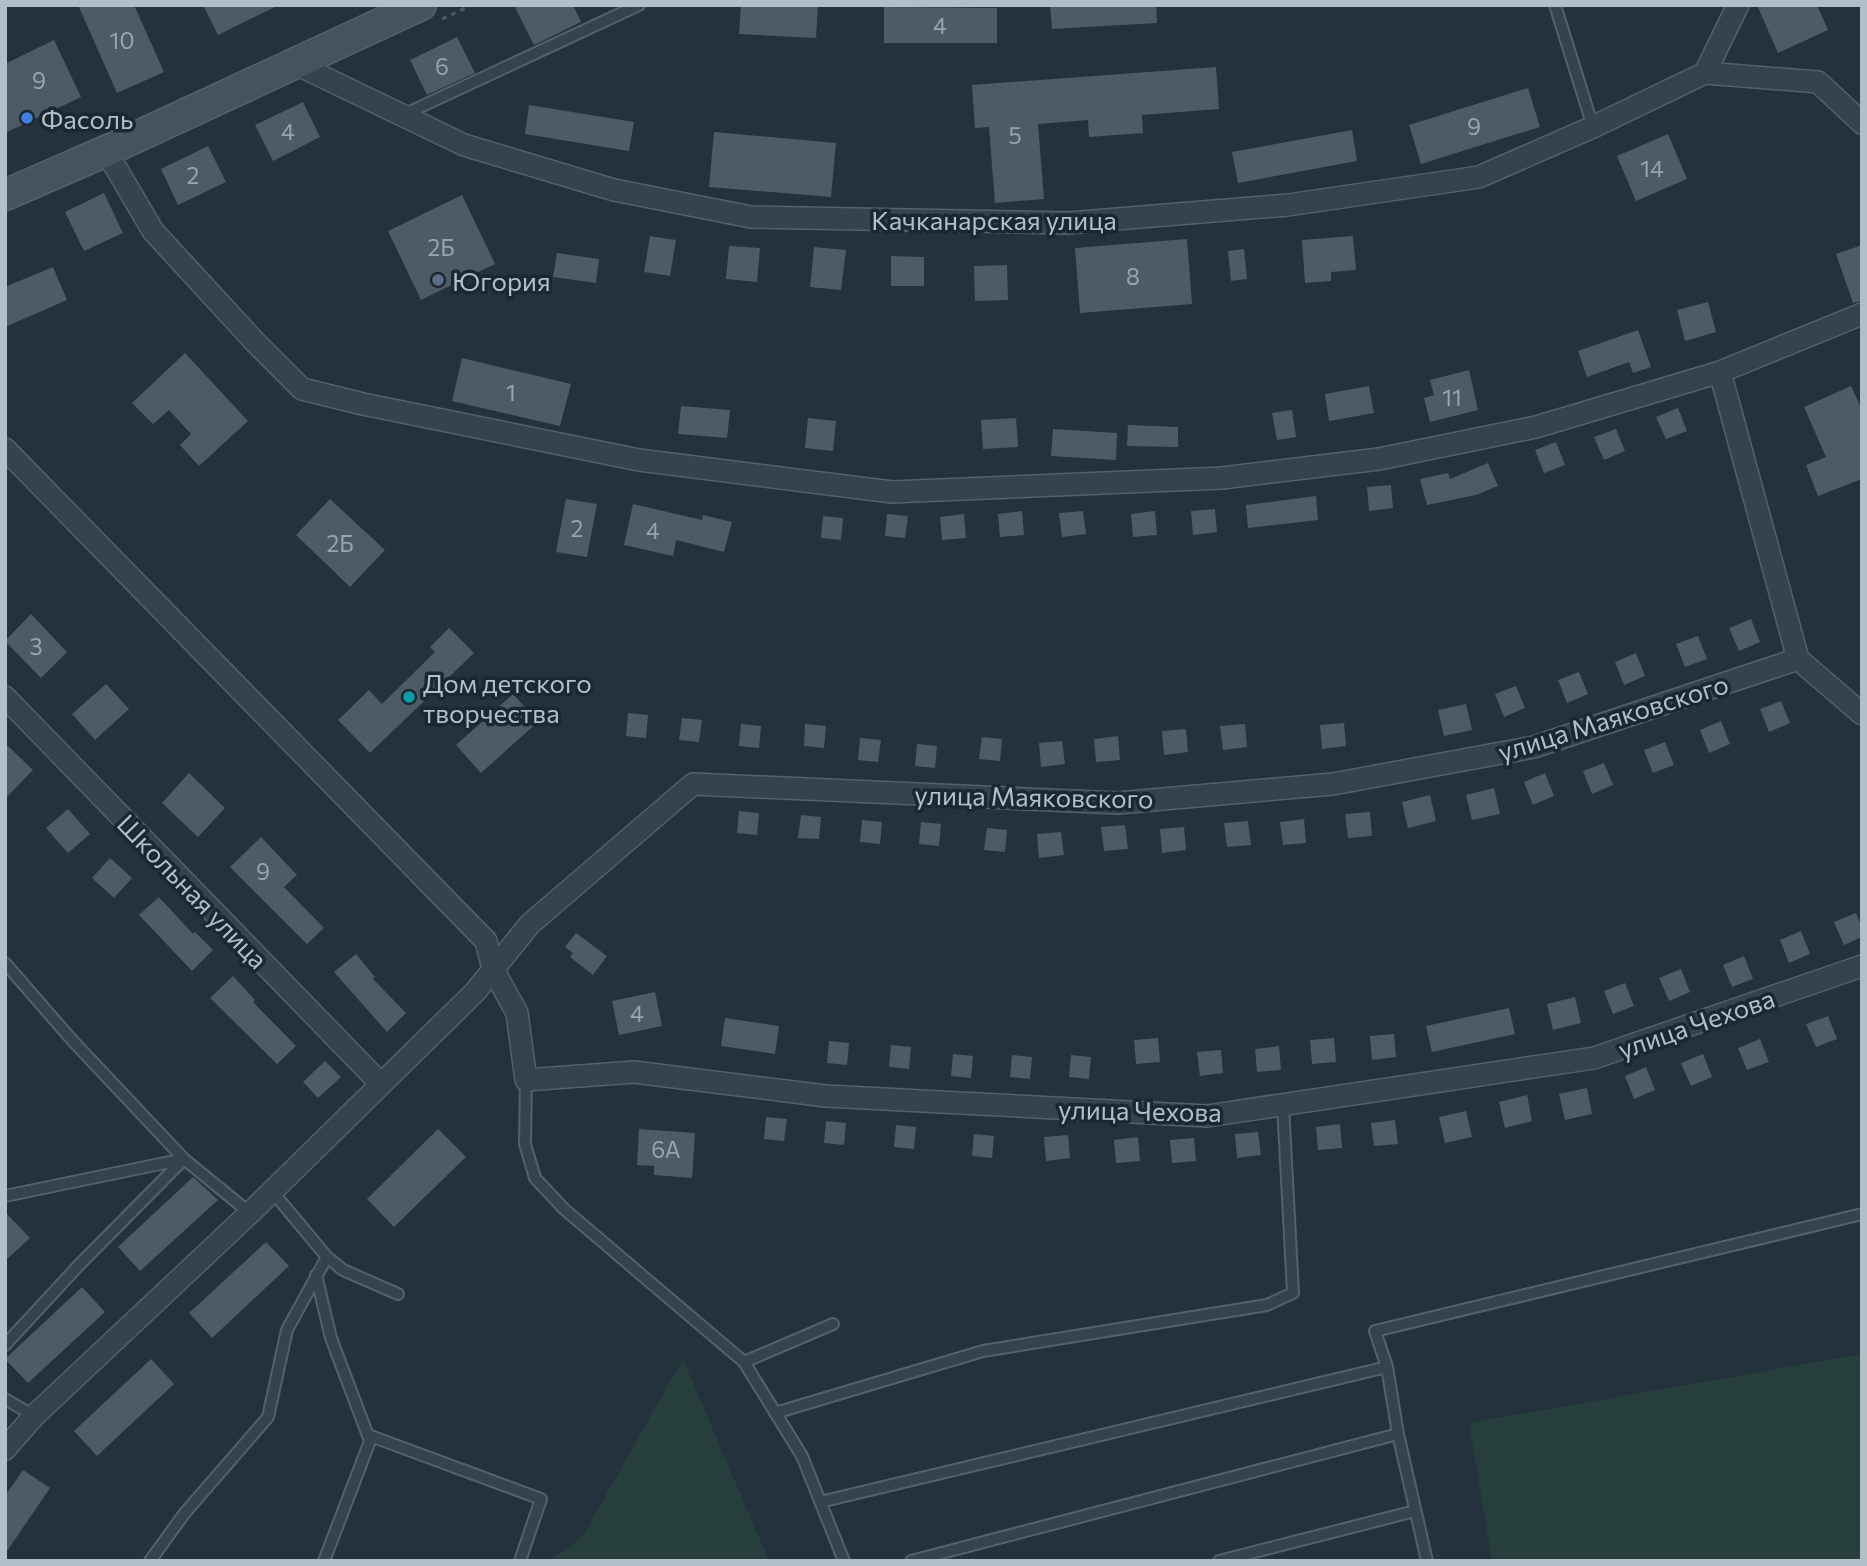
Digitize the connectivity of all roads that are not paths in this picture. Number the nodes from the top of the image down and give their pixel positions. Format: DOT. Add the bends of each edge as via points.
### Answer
graph roads {
  1 [pos="421,5"];
  2 [pos="639,5"];
  3 [pos="1555,5"];
  4 [pos="1738,5"];
  5 [pos="294,63"];
  6 [pos="1704,73"];
  7 [pos="403,116"];
  8 [pos="1862,123"];
  9 [pos="1593,127"];
  10 [pos="106,151"];
  11 [pos="5,195"];
  12 [pos="1862,314"];
  13 [pos="1720,372"];
  14 [pos="5,449"];
  15 [pos="1798,659"];
  16 [pos="5,697"];
  17 [pos="1862,714"];
  18 [pos="5,963"];
  19 [pos="1862,966"];
  20 [pos="493,969"];
  21 [pos="526,1080"];
  22 [pos="381,1084"];
  23 [pos="1283,1105"];
  24 [pos="184,1159"];
  25 [pos="271,1190"];
  26 [pos="6,1197"];
  27 [pos="250,1213"];
  28 [pos="1862,1214"];
  29 [pos="327,1256"];
  30 [pos="316,1275"];
  31 [pos="398,1294"];
  32 [pos="833,1324"];
  33 [pos="5,1345"];
  34 [pos="744,1362"];
  35 [pos="1387,1367"];
  36 [pos="5,1399"];
  37 [pos="775,1413"];
  38 [pos="34,1416"];
  39 [pos="1398,1434"];
  40 [pos="368,1435"];
  41 [pos="5,1449"];
  42 [pos="820,1502"];
  43 [pos="1415,1511"];
  44 [pos="150,1561"];
  45 [pos="324,1561"];
  46 [pos="520,1561"];
  47 [pos="844,1561"];
  48 [pos="911,1561"];
  49 [pos="1219,1561"];
  50 [pos="1427,1561"];
  1 -- 5 [label="street"];
  2 -- 7 [label="lane"];
  3 -- 9 [label="lane"];
  4 -- 6 [label="street"];
  5 -- 7 [label="street, Качканарская улица"];
  5 -- 10 [label="street"];
  6 -- 8 [label="street" via="1818,82"];
  6 -- 9 [label="street, Качканарская улица"];
  7 -- 9 [label="street, Качканарская улица" via="464,145 614,190 751,217 1068,223 1288,205 1479,177"];
  10 -- 11 [label="street"];
  10 -- 13 [label="street" via="153,231 302,389 639,460 892,492 1222,478 1380,459 1536,427"];
  12 -- 13 [label="street"];
  13 -- 15 [label="street"];
  14 -- 20 [label="street" via="486,941"];
  15 -- 17 [label="street"];
  15 -- 20 [label="street, улица Маяковского" via="1534,747 1333,784 1118,803 693,784 530,924"];
  16 -- 22 [label="street, Школьная улица"];
  18 -- 24 [label="lane"];
  19 -- 23 [label="street, улица Чехова" via="1594,1058"];
  20 -- 21 [label="street" via="517,1013"];
  20 -- 22 [label="street, улица Маяковского"];
  21 -- 23 [label="street, улица Чехова" via="634,1072 826,1096 1207,1116"];
  21 -- 34 [label="lane" via="526,1144 535,1178 564,1209"];
  22 -- 25 [label="street, улица Маяковского"];
  23 -- 37 [label="lane" via="1293,1293 1267,1305 983,1351"];
  24 -- 26 [label="lane"];
  24 -- 27 [label="lane"];
  24 -- 33 [label="lane"];
  25 -- 27 [label="street, улица Маяковского"];
  25 -- 29 [label="lane"];
  27 -- 38 [label="street, улица Маяковского"];
  28 -- 35 [label="lane" via="1375,1331"];
  29 -- 30 [label="lane"];
  29 -- 31 [label="lane" via="343,1270"];
  30 -- 40 [label="lane" via="331,1338"];
  30 -- 44 [label="lane" via="288,1330 268,1417"];
  32 -- 34 [label="lane"];
  34 -- 37 [label="lane"];
  35 -- 39 [label="lane"];
  35 -- 42 [label="lane"];
  36 -- 38 [label="lane"];
  37 -- 42 [label="lane" via="802,1456"];
  38 -- 41 [label="street, улица Маяковского"];
  39 -- 43 [label="lane"];
  39 -- 48 [label="lane"];
  40 -- 45 [label="lane" via="370,1441"];
  40 -- 46 [label="lane" via="541,1499"];
  42 -- 47 [label="lane"];
  43 -- 49 [label="lane"];
  43 -- 50 [label="lane"];
}
